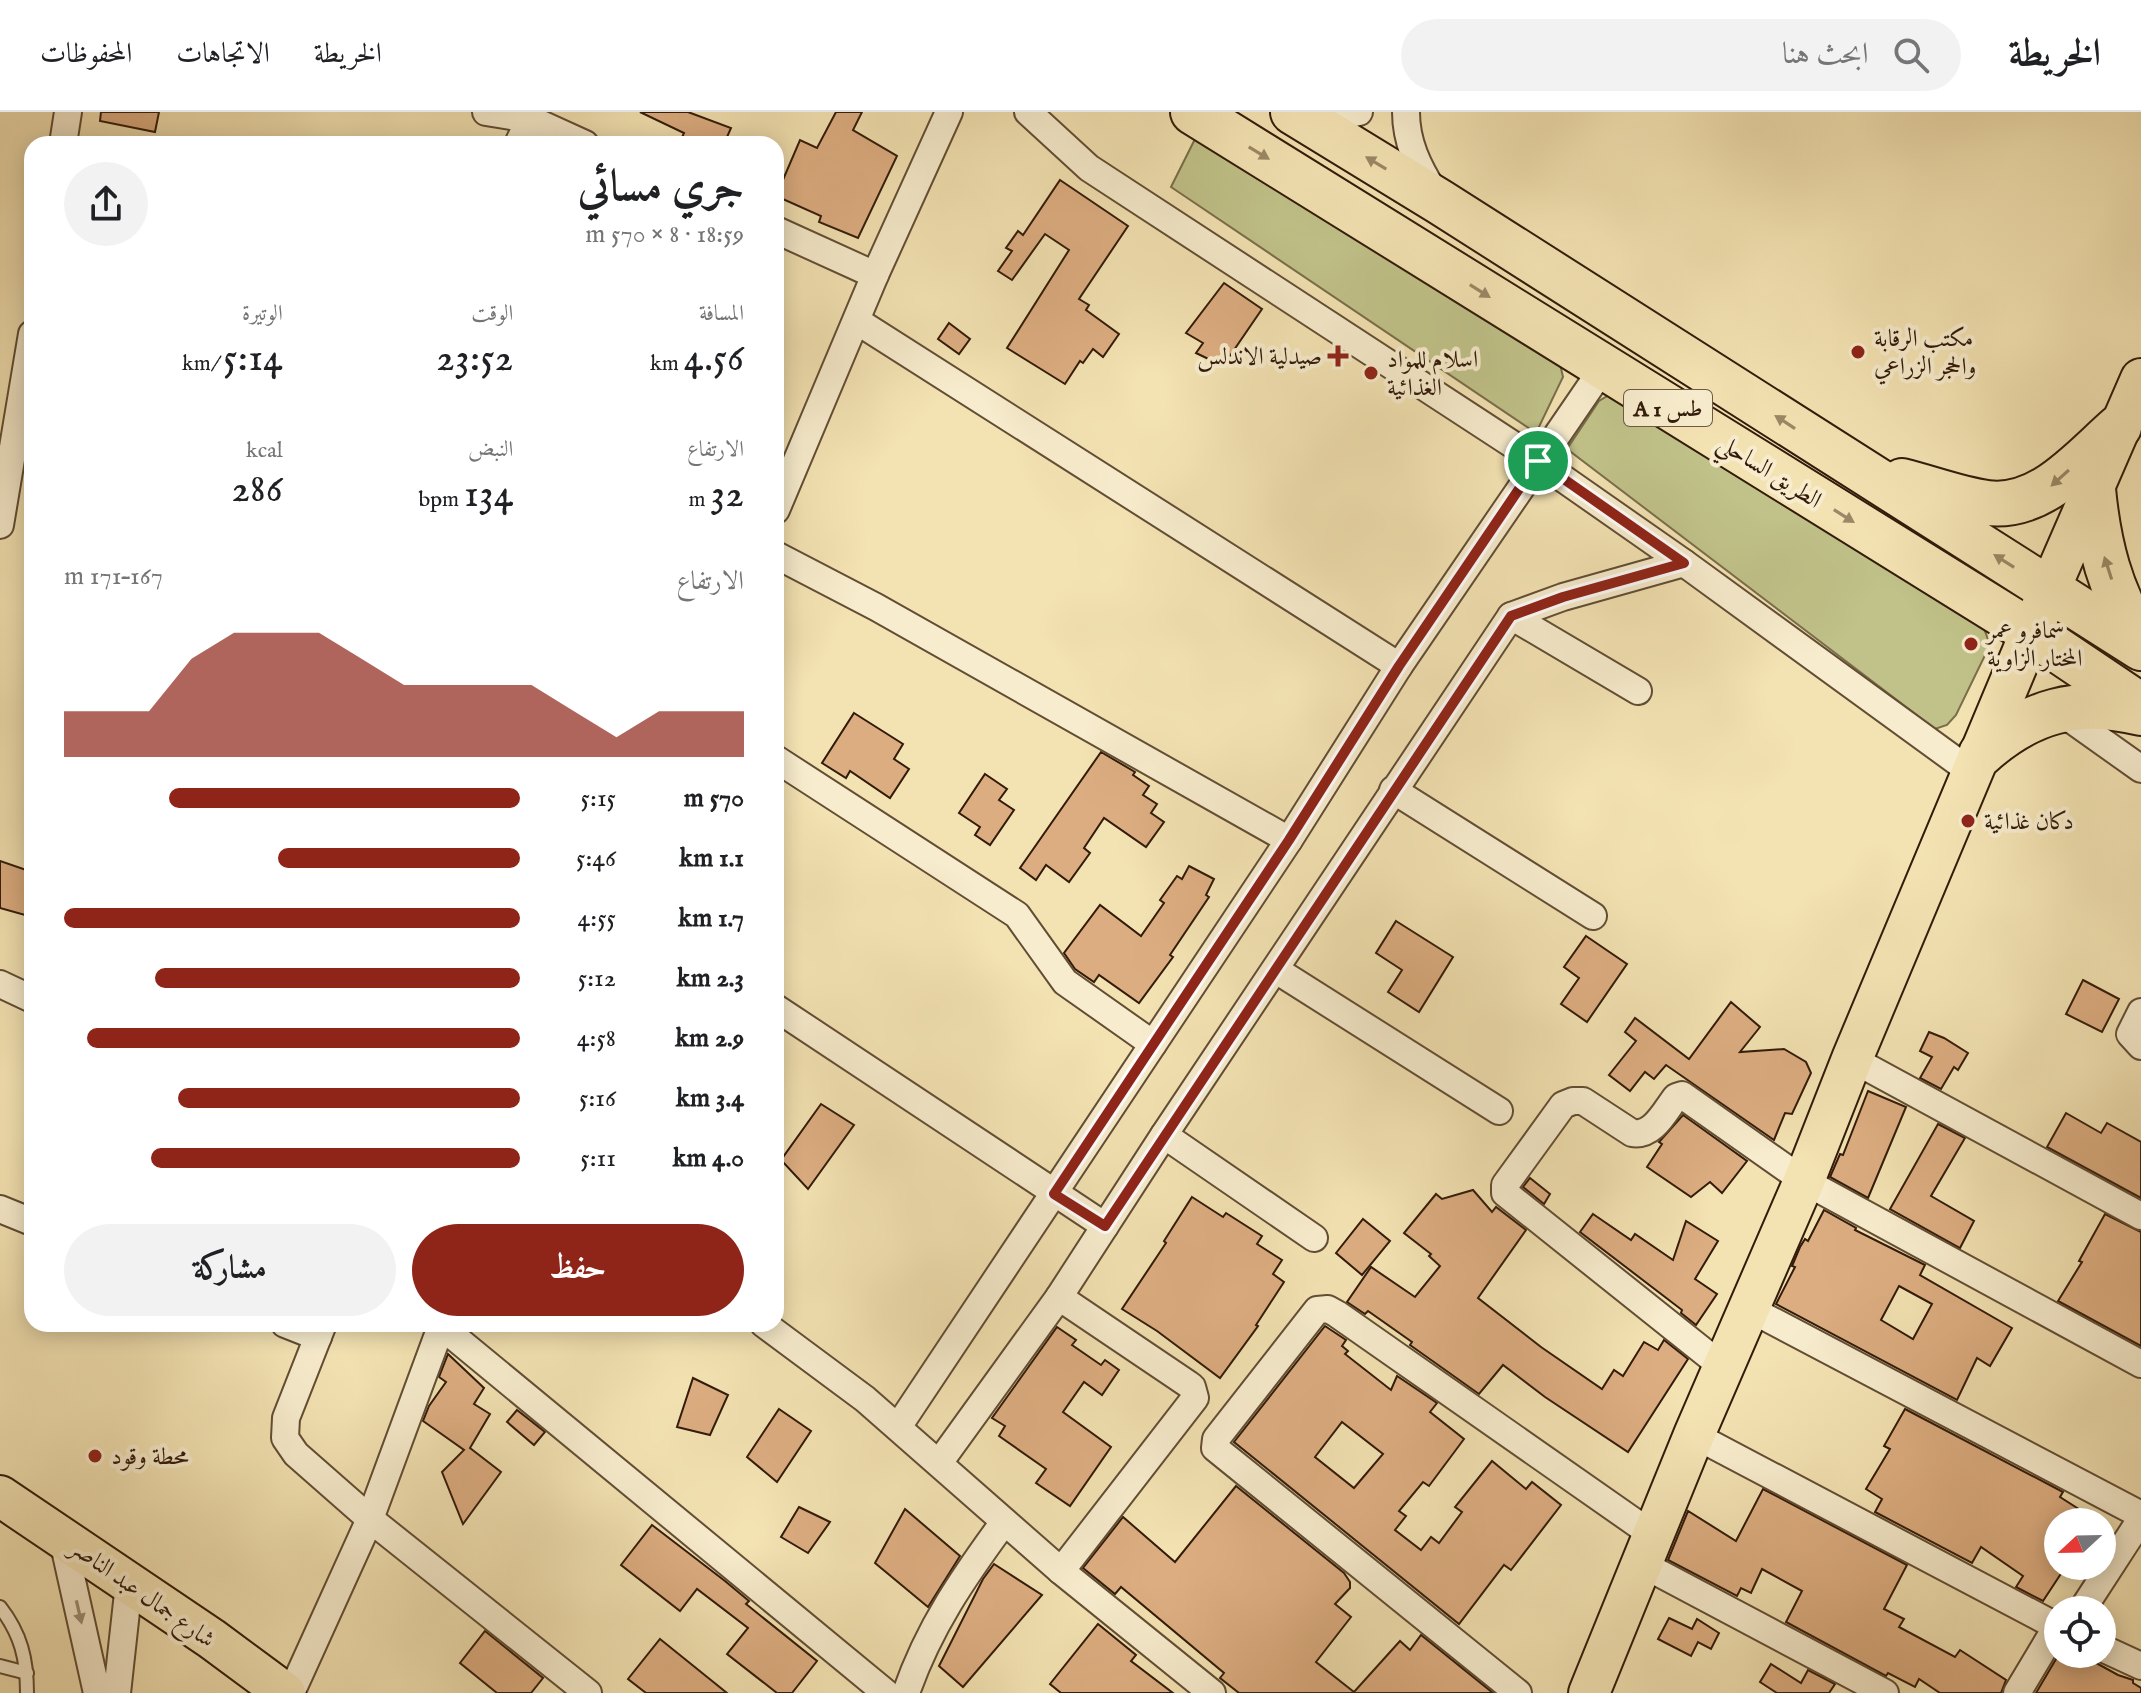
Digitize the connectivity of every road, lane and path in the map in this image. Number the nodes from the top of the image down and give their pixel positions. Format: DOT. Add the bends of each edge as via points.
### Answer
graph roads {
  1 [pos="68,112"];
  2 [pos="486,112"];
  3 [pos="949,112"];
  4 [pos="1028,112"];
  5 [pos="1193,112"];
  6 [pos="1359,112"];
  7 [pos="1406,112"];
  8 [pos="1301,117"];
  9 [pos="530,119"];
  10 [pos="64,136"];
  11 [pos="522,136"];
  12 [pos="567,136"];
  13 [pos="1440,202"];
  14 [pos="784,234"];
  15 [pos="875,275"];
  16 [pos="857,321"];
  17 [pos="1603,368"];
  18 [pos="24,382"];
  19 [pos="2141,382"];
  20 [pos="2119,427"];
  21 [pos="1538,461"];
  22 [pos="1861,471"];
  23 [pos="2093,489"];
  24 [pos="784,491"];
  25 [pos="0,525"];
  26 [pos="784,559"];
  27 [pos="1684,563"];
  28 [pos="2049,589"];
  29 [pos="1511,616"];
  30 [pos="2031,632"];
  31 [pos="2141,639"];
  32 [pos="2141,648"];
  33 [pos="1399,666"];
  34 [pos="1638,691"];
  35 [pos="2141,706"];
  36 [pos="2058,710"];
  37 [pos="2141,713"];
  38 [pos="784,764"];
  39 [pos="1978,764"];
  40 [pos="2141,769"];
  41 [pos="1393,790"];
  42 [pos="1289,840"];
  43 [pos="1593,916"];
  44 [pos="1276,970"];
  45 [pos="0,984"];
  46 [pos="24,995"];
  47 [pos="2141,1012"];
  48 [pos="784,1013"];
  49 [pos="1153,1044"];
  50 [pos="2141,1046"];
  51 [pos="1852,1059"];
  52 [pos="1499,1111"];
  53 [pos="1164,1135"];
  54 [pos="1804,1181"];
  55 [pos="1054,1194"];
  56 [pos="0,1209"];
  57 [pos="2141,1216"];
  58 [pos="24,1219"];
  59 [pos="1105,1226"];
  60 [pos="1314,1238"];
  61 [pos="1059,1297"];
  62 [pos="1748,1308"];
  63 [pos="321,1332"];
  64 [pos="438,1332"];
  65 [pos="449,1332"];
  66 [pos="775,1332"];
  67 [pos="2141,1364"];
  68 [pos="1723,1367"];
  69 [pos="898,1427"];
  70 [pos="1694,1435"];
  71 [pos="939,1463"];
  72 [pos="0,1496"];
  73 [pos="2141,1517"];
  74 [pos="370,1519"];
  75 [pos="1004,1522"];
  76 [pos="62,1536"];
  77 [pos="1648,1549"];
  78 [pos="1061,1571"];
  79 [pos="129,1584"];
  80 [pos="2091,1596"];
  81 [pos="0,1607"];
  82 [pos="2044,1620"];
  83 [pos="2044,1648"];
  84 [pos="2116,1654"];
  85 [pos="0,1666"];
  86 [pos="2141,1666"];
  87 [pos="27,1673"];
  88 [pos="1594,1691"];
  89 [pos="27,1693"];
  90 [pos="97,1693"];
  91 [pos="117,1693"];
  92 [pos="285,1693"];
  93 [pos="291,1693"];
  94 [pos="588,1693"];
  95 [pos="886,1693"];
  96 [pos="906,1693"];
  97 [pos="1212,1693"];
  98 [pos="1518,1693"];
  99 [pos="1885,1693"];
  100 [pos="2017,1693"];
  1 -- 10 [label="street"];
  2 -- 9 [label="street"];
  3 -- 15 [label="street"];
  4 -- 21 [label="street" via="1089,168"];
  5 -- 17 [label="highway, الطريق الساحلي / A 1 طس, one-way"];
  6 -- 8 [label="street"];
  7 -- 13 [label="street" via="1413,154"];
  13 -- 8 [label="highway, الطريق الساحلي / A 1 طس, one-way"];
  9 -- 11 [label="street"];
  9 -- 12 [label="street"];
  22 -- 13 [label="highway, الطريق الساحلي / A 1 طس, one-way"];
  14 -- 15 [label="street"];
  15 -- 16 [label="street"];
  16 -- 24 [label="street"];
  16 -- 33 [label="street"];
  17 -- 21 [label="street"];
  17 -- 30 [label="highway, الطريق الساحلي / A 1 طس, one-way"];
  18 -- 25 [label="street"];
  19 -- 20 [label="main road"];
  20 -- 22 [label="highway, one-way" via="2051,486 2010,503 1988,503"];
  20 -- 23 [label="main road"];
  21 -- 27 [label="street"];
  21 -- 33 [label="street"];
  28 -- 22 [label="highway, الطريق الساحلي / A 1 طس, one-way"];
  23 -- 28 [label="main road"];
  31 -- 23 [label="highway, one-way" via="2110,577"];
  26 -- 42 [label="street"];
  27 -- 29 [label="street"];
  27 -- 39 [label="street"];
  28 -- 30 [label="main road"];
  28 -- 32 [label="highway, الطريق الساحلي / A 1 طس"];
  29 -- 34 [label="street"];
  29 -- 41 [label="street"];
  30 -- 35 [label="highway, الطريق الساحلي / A 1 طس"];
  30 -- 39 [label="main road"];
  33 -- 42 [label="street"];
  36 -- 37 [label="highway" via="2083,706"];
  36 -- 39 [label="highway" via="2016,726"];
  36 -- 40 [label="street"];
  38 -- 49 [label="street" via="1017,915 1065,982"];
  39 -- 51 [label="main road"];
  41 -- 43 [label="street"];
  41 -- 44 [label="street"];
  42 -- 49 [label="street"];
  44 -- 52 [label="street"];
  44 -- 53 [label="street"];
  45 -- 46 [label="street"];
  47 -- 50 [label="street" via="2130,1034"];
  48 -- 55 [label="street"];
  49 -- 55 [label="street"];
  51 -- 54 [label="main road"];
  51 -- 57 [label="street"];
  53 -- 59 [label="street"];
  53 -- 60 [label="street"];
  54 -- 62 [label="main road"];
  54 -- 67 [label="street"];
  54 -- 68 [label="street" via="1680,1095 1642,1134 1632,1133 1583,1101 1568,1102 1504,1187"];
  55 -- 59 [label="street"];
  55 -- 69 [label="street"];
  56 -- 58 [label="street"];
  59 -- 61 [label="street"];
  61 -- 71 [label="street"];
  61 -- 78 [label="street" via="1188,1384 1195,1398"];
  62 -- 68 [label="main road"];
  62 -- 73 [label="street"];
  63 -- 74 [label="street" via="286,1418 285,1438"];
  64 -- 74 [label="street"];
  65 -- 95 [label="street"];
  66 -- 69 [label="street"];
  68 -- 70 [label="main road"];
  69 -- 71 [label="street"];
  70 -- 77 [label="main road"];
  70 -- 82 [label="street"];
  71 -- 75 [label="street"];
  72 -- 76 [label="main road, شارع جمال عبد الناصر"];
  73 -- 80 [label="street"];
  74 -- 93 [label="street"];
  74 -- 94 [label="street"];
  75 -- 78 [label="street"];
  75 -- 96 [label="street" via="943,1610"];
  76 -- 79 [label="main road, شارع جمال عبد الناصر"];
  76 -- 90 [label="street, one-way"];
  77 -- 88 [label="main road"];
  77 -- 98 [label="street" via="1337,1314 1317,1310 1216,1439 1215,1448"];
  77 -- 99 [label="street"];
  78 -- 97 [label="street"];
  79 -- 91 [label="street"];
  79 -- 92 [label="main road, شارع جمال عبد الناصر"];
  81 -- 87 [label="lane" via="19,1635"];
  83 -- 100 [label="street"];
  84 -- 86 [label="street"];
  85 -- 87 [label="lane"];
  87 -- 89 [label="lane"];
}
